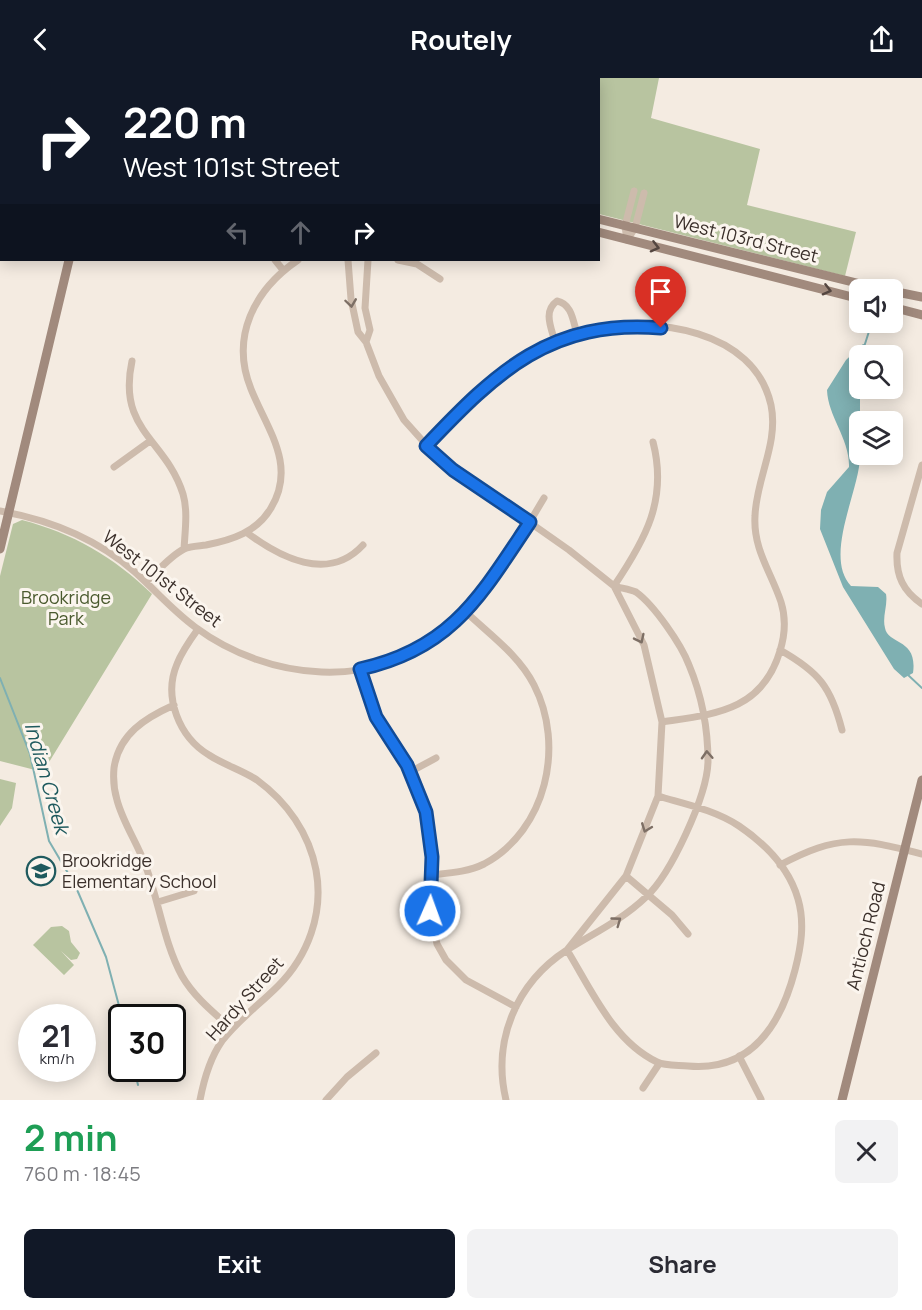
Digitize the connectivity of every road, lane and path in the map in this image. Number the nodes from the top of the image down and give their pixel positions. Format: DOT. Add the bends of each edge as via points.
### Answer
graph roads {
  1 [pos="634,191"];
  2 [pos="644,193"];
  3 [pos="600,220"];
  4 [pos="625,226"];
  5 [pos="635,228"];
  6 [pos="600,233"];
  7 [pos="627,240"];
  8 [pos="69,261"];
  9 [pos="276,261"];
  10 [pos="296,261"];
  11 [pos="348,261"];
  12 [pos="368,261"];
  13 [pos="403,261"];
  14 [pos="283,270"];
  15 [pos="440,279"];
  16 [pos="849,281"];
  17 [pos="903,293"];
  18 [pos="849,296"];
  19 [pos="922,297"];
  20 [pos="903,310"];
  21 [pos="922,315"];
  22 [pos="577,334"];
  23 [pos="366,342"];
  24 [pos="555,342"];
  25 [pos="132,361"];
  26 [pos="150,441"];
  27 [pos="653,442"];
  28 [pos="426,446"];
  29 [pos="922,465"];
  30 [pos="114,467"];
  31 [pos="544,498"];
  32 [pos="4,512"];
  33 [pos="530,522"];
  34 [pos="246,532"];
  35 [pos="363,545"];
  36 [pos="0,549"];
  37 [pos="184,549"];
  38 [pos="146,582"];
  39 [pos="614,586"];
  40 [pos="922,604"];
  41 [pos="466,612"];
  42 [pos="198,629"];
  43 [pos="780,650"];
  44 [pos="360,669"];
  45 [pos="174,705"];
  46 [pos="705,716"];
  47 [pos="662,722"];
  48 [pos="843,730"];
  49 [pos="436,758"];
  50 [pos="410,772"];
  51 [pos="922,780"];
  52 [pos="658,796"];
  53 [pos="696,808"];
  54 [pos="904,849"];
  55 [pos="922,854"];
  56 [pos="780,865"];
  57 [pos="431,875"];
  58 [pos="626,876"];
  59 [pos="194,891"];
  60 [pos="648,895"];
  61 [pos="158,902"];
  62 [pos="687,934"];
  63 [pos="567,951"];
  64 [pos="516,1006"];
  65 [pos="232,1029"];
  66 [pos="376,1053"];
  67 [pos="739,1056"];
  68 [pos="659,1064"];
  69 [pos="643,1089"];
  70 [pos="761,1099"];
  71 [pos="200,1100"];
  72 [pos="326,1100"];
  73 [pos="506,1100"];
  74 [pos="842,1100"];
  1 -- 4 [label="street"];
  2 -- 5 [label="street"];
  3 -- 4 [label="main road, West 103rd Street"];
  4 -- 5 [label="main road, West 103rd Street"];
  4 -- 7 [label="street"];
  5 -- 7 [label="street"];
  5 -- 16 [label="main road, West 103rd Street"];
  6 -- 7 [label="main road, West 103rd Street"];
  7 -- 18 [label="main road, West 103rd Street, one-way"];
  8 -- 32 [label="main road"];
  9 -- 14 [label="street"];
  10 -- 14 [label="street"];
  11 -- 23 [label="street, one-way" via="354,319"];
  12 -- 23 [label="street" via="365,298 370,330"];
  13 -- 15 [label="street" via="417,264"];
  14 -- 34 [label="street" via="255,302 244,336 245,369 278,445 282,469 271,509"];
  17 -- 19 [label="main road"];
  20 -- 21 [label="main road"];
  22 -- 24 [label="street"];
  22 -- 24 [label="street" via="569,308 557,301 548,313"];
  22 -- 43 [label="street" via="632,326 695,334 722,342 757,371 771,405 772,436 755,516 760,553 783,610"];
  23 -- 28 [label="street" via="391,401"];
  24 -- 28 [label="street" via="500,373"];
  25 -- 26 [label="street" via="131,407"];
  26 -- 30 [label="street"];
  26 -- 37 [label="street" via="183,496"];
  27 -- 39 [label="street" via="657,492 654,510 640,547"];
  28 -- 33 [label="street" via="453,470"];
  29 -- 40 [label="street" via="897,553 905,589"];
  31 -- 33 [label="street, West 101st Street"];
  32 -- 36 [label="main road"];
  32 -- 38 [label="street, West 101st Street" via="70,531 99,545"];
  33 -- 39 [label="street"];
  33 -- 41 [label="street, West 101st Street"];
  34 -- 35 [label="street" via="282,556 311,564 338,561"];
  34 -- 37 [label="street" via="223,542"];
  37 -- 38 [label="street"];
  38 -- 42 [label="street, West 101st Street"];
  39 -- 46 [label="street" via="635,591 680,642 699,688"];
  39 -- 47 [label="street, one-way" via="645,645"];
  41 -- 44 [label="street, West 101st Street" via="446,632 422,647 386,663"];
  41 -- 57 [label="street" via="512,655 533,684 547,723 549,762 536,809 503,850 470,870"];
  42 -- 44 [label="street, West 101st Street" via="244,656 278,667 310,672"];
  42 -- 45 [label="street, Hardy Street" via="174,672"];
  43 -- 46 [label="street" via="776,665 756,692 732,708"];
  43 -- 48 [label="street" via="823,681 832,694"];
  44 -- 50 [label="street" via="376,717"];
  45 -- 61 [label="street" via="134,728 121,746 114,767 117,801"];
  45 -- 65 [label="street, Hardy Street" via="181,727 198,748 256,779 283,803 304,833 316,870 318,905 304,951 286,977"];
  46 -- 47 [label="street"];
  53 -- 46 [label="street, one-way" via="708,765"];
  47 -- 52 [label="street"];
  49 -- 50 [label="street"];
  50 -- 57 [label="street" via="420,793 430,834"];
  51 -- 54 [label="main road, Antioch Road"];
  52 -- 53 [label="street"];
  52 -- 58 [label="street, one-way"];
  53 -- 56 [label="street" via="738,825"];
  53 -- 60 [label="street" via="678,852"];
  54 -- 55 [label="street"];
  54 -- 56 [label="street" via="866,841 832,842"];
  54 -- 74 [label="main road, Antioch Road"];
  56 -- 67 [label="street" via="798,899 800,950 780,1016 768,1033"];
  57 -- 64 [label="street" via="431,924 446,960 466,980"];
  58 -- 60 [label="street"];
  58 -- 63 [label="street"];
  59 -- 61 [label="street"];
  60 -- 62 [label="street"];
  63 -- 60 [label="street, one-way" via="616,923"];
  61 -- 65 [label="street" via="183,976 205,1005"];
  63 -- 64 [label="street" via="542,970"];
  63 -- 68 [label="street" via="614,1026"];
  64 -- 73 [label="street" via="505,1033 502,1056"];
  65 -- 71 [label="street, Hardy Street" via="210,1064"];
  66 -- 72 [label="street"];
  67 -- 68 [label="street" via="702,1066"];
  67 -- 70 [label="street"];
  68 -- 69 [label="street"];
}
